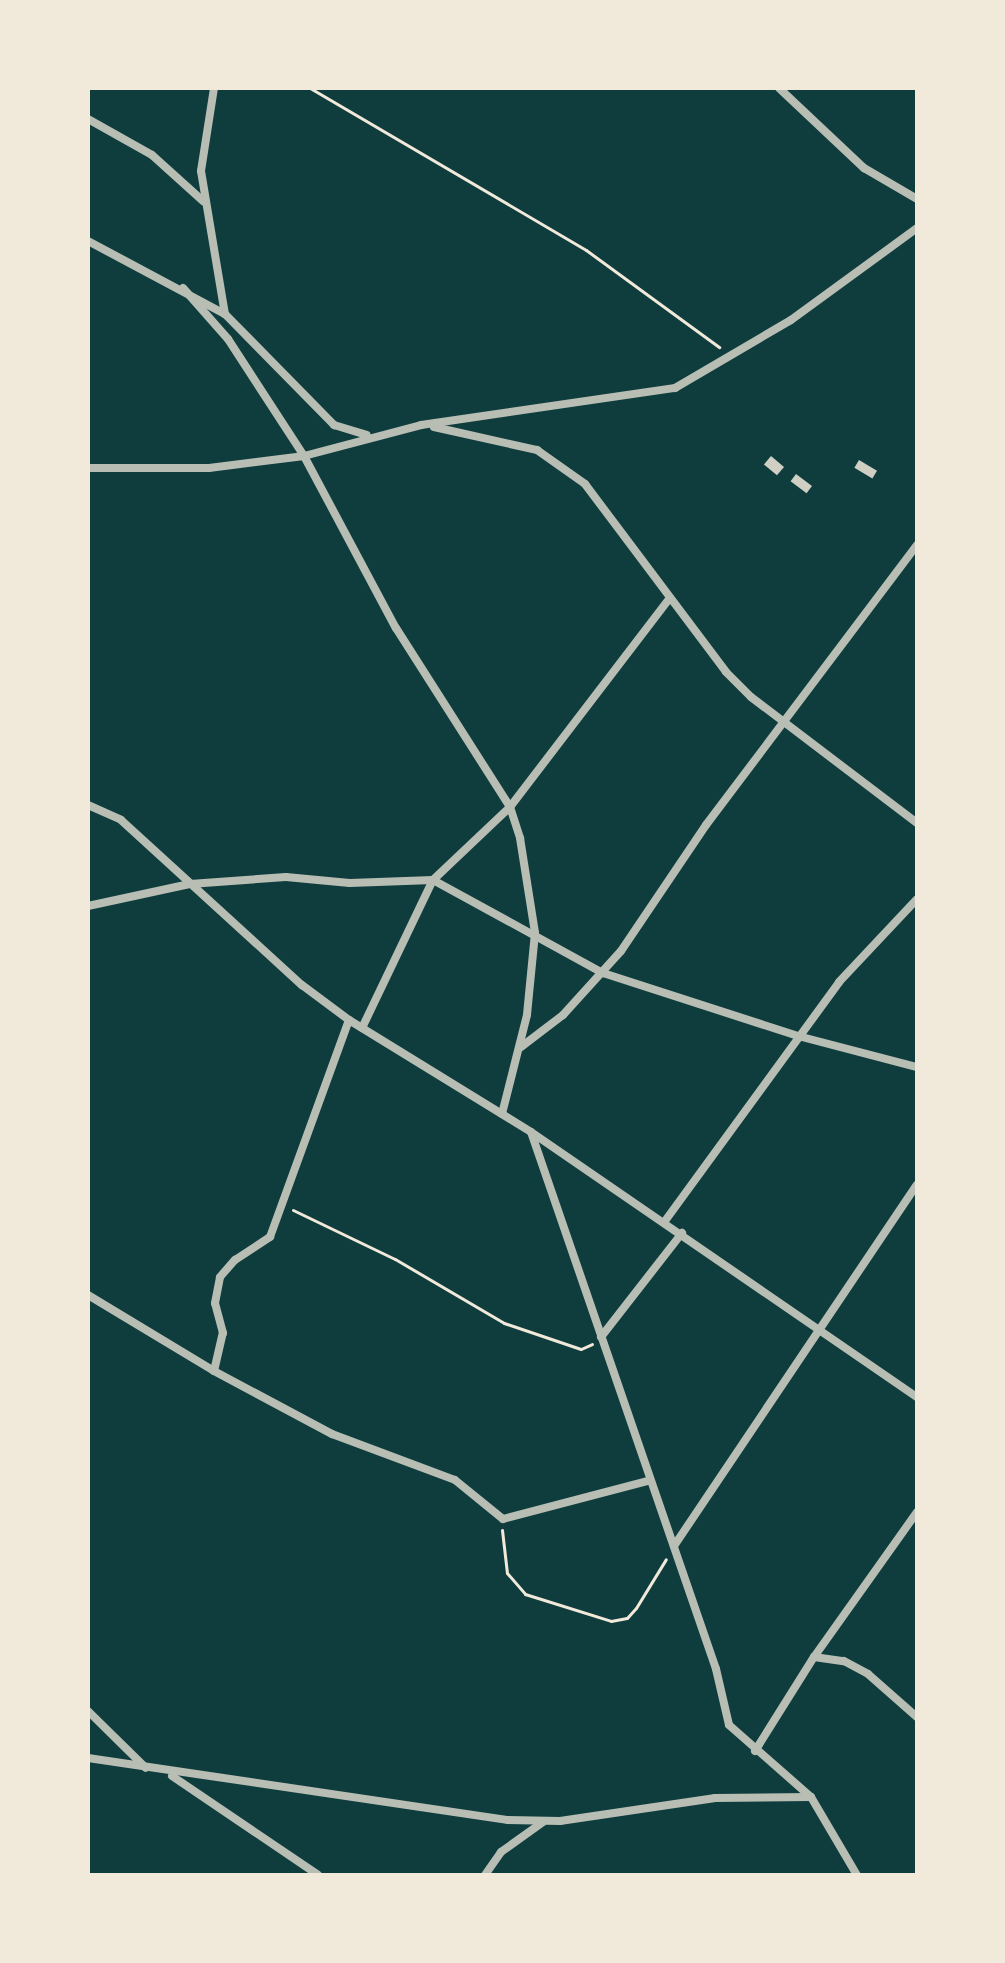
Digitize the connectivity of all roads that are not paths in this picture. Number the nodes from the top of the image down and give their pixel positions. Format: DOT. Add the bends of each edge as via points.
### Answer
graph roads {
  1 [pos="214,88"];
  2 [pos="779,88"];
  3 [pos="88,119"];
  4 [pos="917,199"];
  5 [pos="204,201"];
  6 [pos="917,228"];
  7 [pos="88,241"];
  8 [pos="183,288"];
  9 [pos="225,314"];
  10 [pos="421,425"];
  11 [pos="380,434"];
  12 [pos="304,456"];
  13 [pos="88,468"];
  14 [pos="917,545"];
  15 [pos="669,599"];
  16 [pos="784,719"];
  17 [pos="88,805"];
  18 [pos="510,807"];
  19 [pos="917,823"];
  20 [pos="433,880"];
  21 [pos="190,884"];
  22 [pos="917,899"];
  23 [pos="88,906"];
  24 [pos="535,933"];
  25 [pos="603,973"];
  26 [pos="349,1020"];
  27 [pos="362,1028"];
  28 [pos="798,1036"];
  29 [pos="520,1048"];
  30 [pos="917,1067"];
  31 [pos="502,1114"];
  32 [pos="531,1132"];
  33 [pos="917,1185"];
  34 [pos="665,1221"];
  35 [pos="682,1233"];
  36 [pos="88,1295"];
  37 [pos="821,1329"];
  38 [pos="601,1337"];
  39 [pos="214,1371"];
  40 [pos="917,1397"];
  41 [pos="648,1481"];
  42 [pos="917,1512"];
  43 [pos="674,1546"];
  44 [pos="814,1657"];
  45 [pos="88,1711"];
  46 [pos="917,1717"];
  47 [pos="755,1751"];
  48 [pos="88,1758"];
  49 [pos="146,1768"];
  50 [pos="168,1774"];
  51 [pos="811,1797"];
  52 [pos="545,1821"];
  53 [pos="318,1875"];
  54 [pos="485,1875"];
  55 [pos="857,1875"];
  1 -- 5 [label="street" via="201,171"];
  2 -- 4 [label="street" via="864,168"];
  3 -- 5 [label="street" via="152,155"];
  5 -- 9 [label="street"];
  6 -- 10 [label="street" via="732,357 675,388"];
  7 -- 8 [label="street"];
  8 -- 9 [label="street"];
  8 -- 12 [label="street" via="228,339"];
  9 -- 11 [label="street" via="334,425 361,436"];
  10 -- 11 [label="street"];
  10 -- 15 [label="street" via="476,432 537,450 585,484"];
  11 -- 12 [label="street"];
  12 -- 13 [label="street" via="209,468"];
  12 -- 18 [label="street" via="396,628"];
  14 -- 16 [label="street"];
  15 -- 16 [label="street" via="726,672"];
  15 -- 18 [label="street"];
  16 -- 19 [label="street"];
  16 -- 25 [label="street"];
  17 -- 21 [label="street" via="121,820"];
  18 -- 20 [label="street"];
  18 -- 24 [label="street"];
  20 -- 21 [label="street" via="350,883 286,877"];
  20 -- 24 [label="street"];
  20 -- 27 [label="street"];
  21 -- 23 [label="street"];
  21 -- 26 [label="street"];
  22 -- 28 [label="street" via="839,982"];
  24 -- 25 [label="street"];
  24 -- 29 [label="street"];
  25 -- 28 [label="street"];
  25 -- 29 [label="street" via="563,1015"];
  26 -- 27 [label="street"];
  26 -- 39 [label="street" via="270,1237 220,1277 215,1303 223,1333"];
  27 -- 31 [label="street"];
  28 -- 30 [label="street"];
  28 -- 34 [label="street"];
  29 -- 31 [label="street"];
  31 -- 32 [label="street"];
  32 -- 34 [label="street"];
  32 -- 38 [label="street"];
  33 -- 37 [label="street"];
  34 -- 35 [label="street"];
  35 -- 37 [label="street"];
  35 -- 38 [label="street"];
  36 -- 39 [label="street"];
  37 -- 40 [label="street"];
  37 -- 43 [label="street"];
  38 -- 41 [label="street"];
  39 -- 41 [label="street" via="332,1434 455,1480 503,1519"];
  41 -- 43 [label="street"];
  42 -- 44 [label="street"];
  43 -- 47 [label="street" via="729,1725"];
  44 -- 46 [label="street" via="844,1661 868,1674"];
  44 -- 47 [label="street"];
  45 -- 49 [label="street"];
  47 -- 51 [label="street"];
  48 -- 49 [label="street"];
  49 -- 50 [label="street"];
  50 -- 52 [label="street"];
  50 -- 53 [label="street"];
  51 -- 52 [label="street" via="715,1798"];
  51 -- 55 [label="street"];
  52 -- 54 [label="street" via="501,1852"];
}
